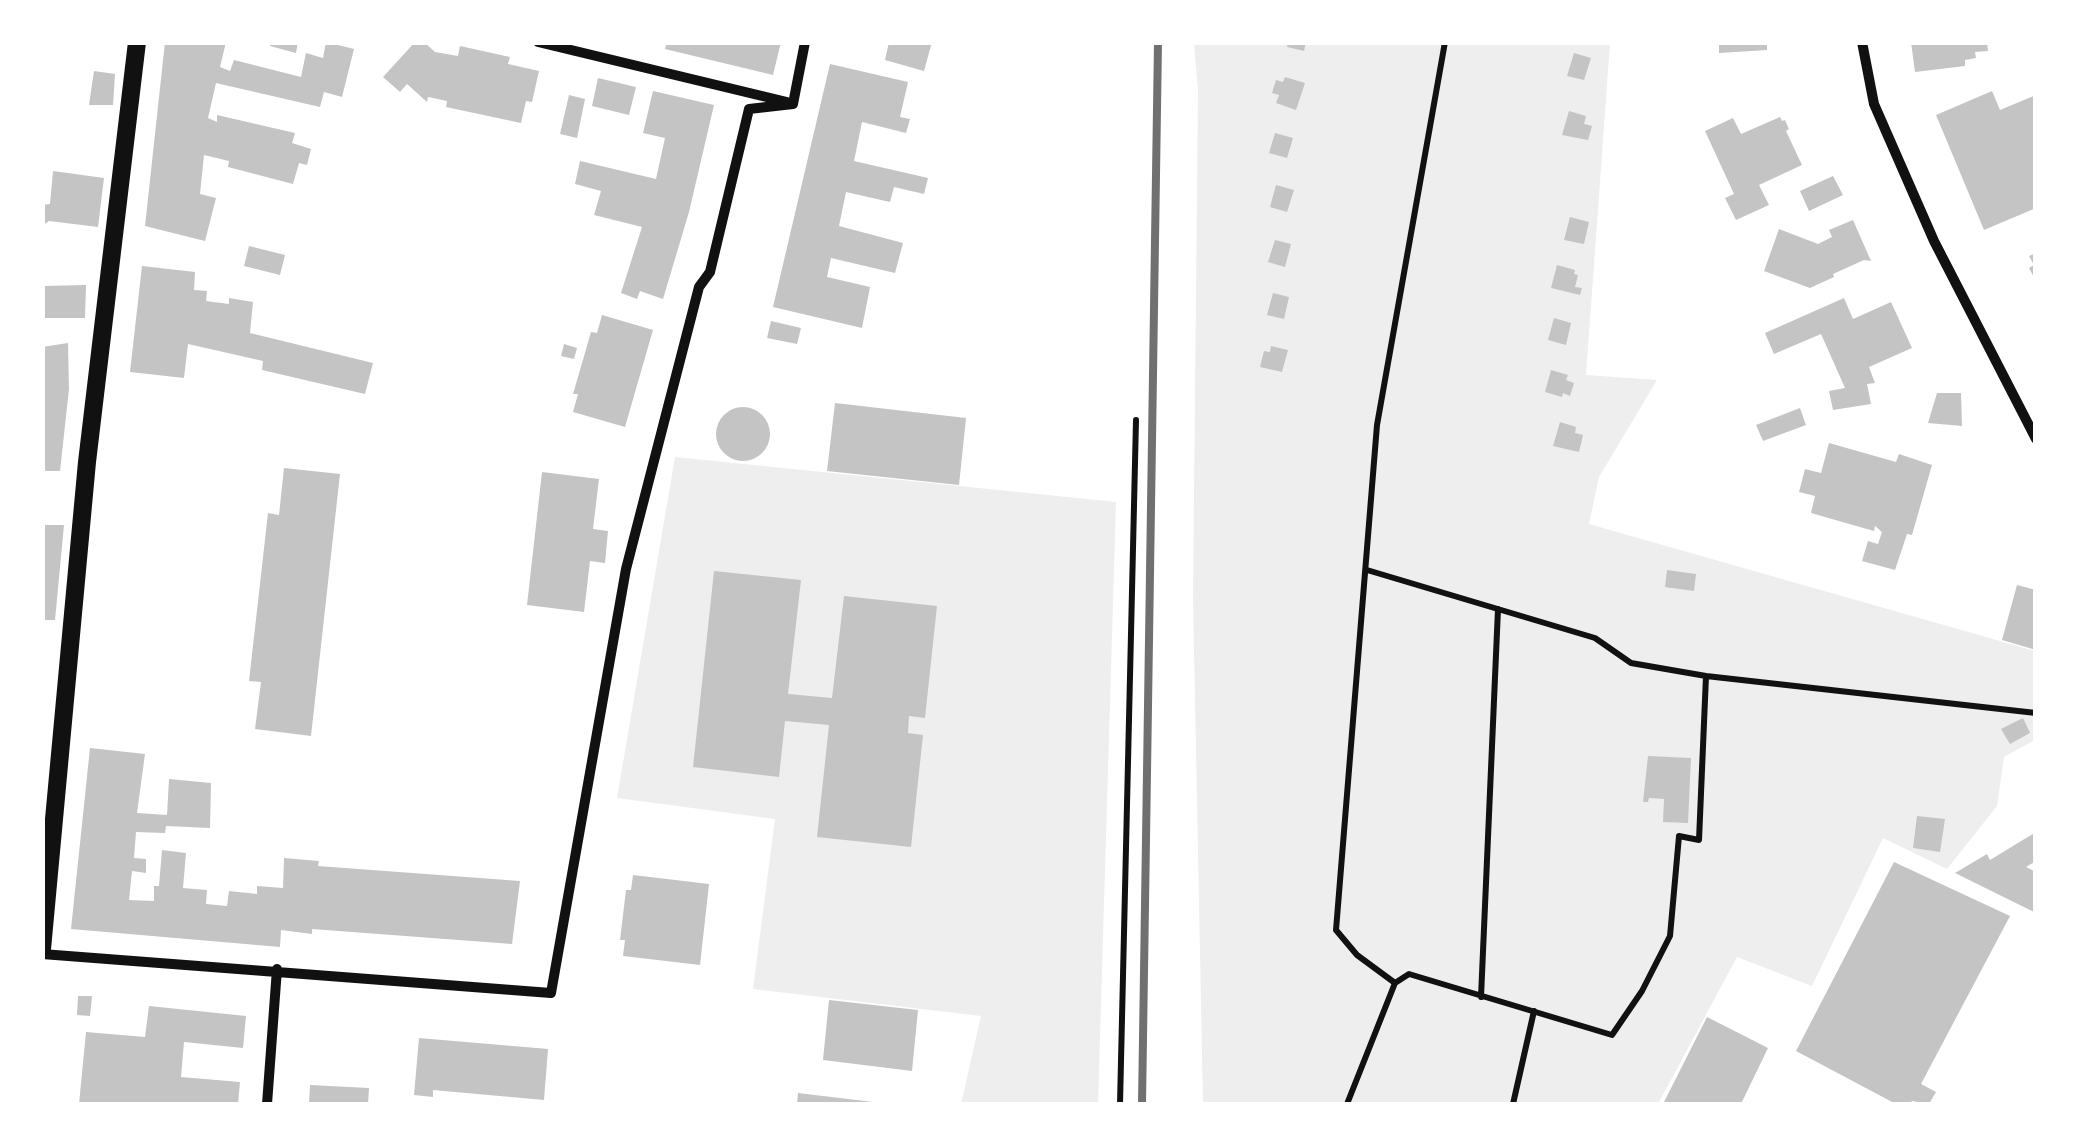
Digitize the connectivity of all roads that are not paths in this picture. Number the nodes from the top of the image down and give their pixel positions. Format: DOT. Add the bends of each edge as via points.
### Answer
graph roads {
  1 [pos="137,42"];
  2 [pos="538,42"];
  3 [pos="805,42"];
  4 [pos="1862,42"];
  5 [pos="793,104"];
  6 [pos="2036,440"];
  7 [pos="42,951"];
  8 [pos="277,969"];
  9 [pos="267,1104"];
  1 -- 7 [label="street" via="86,462"];
  2 -- 5 [label="street"];
  3 -- 5 [label="street"];
  4 -- 6 [label="street" via="1874,104 1934,241"];
  5 -- 8 [label="street" via="749,109 710,272 699,287 626,569 551,992"];
  7 -- 8 [label="street"];
  8 -- 9 [label="street"];
}
